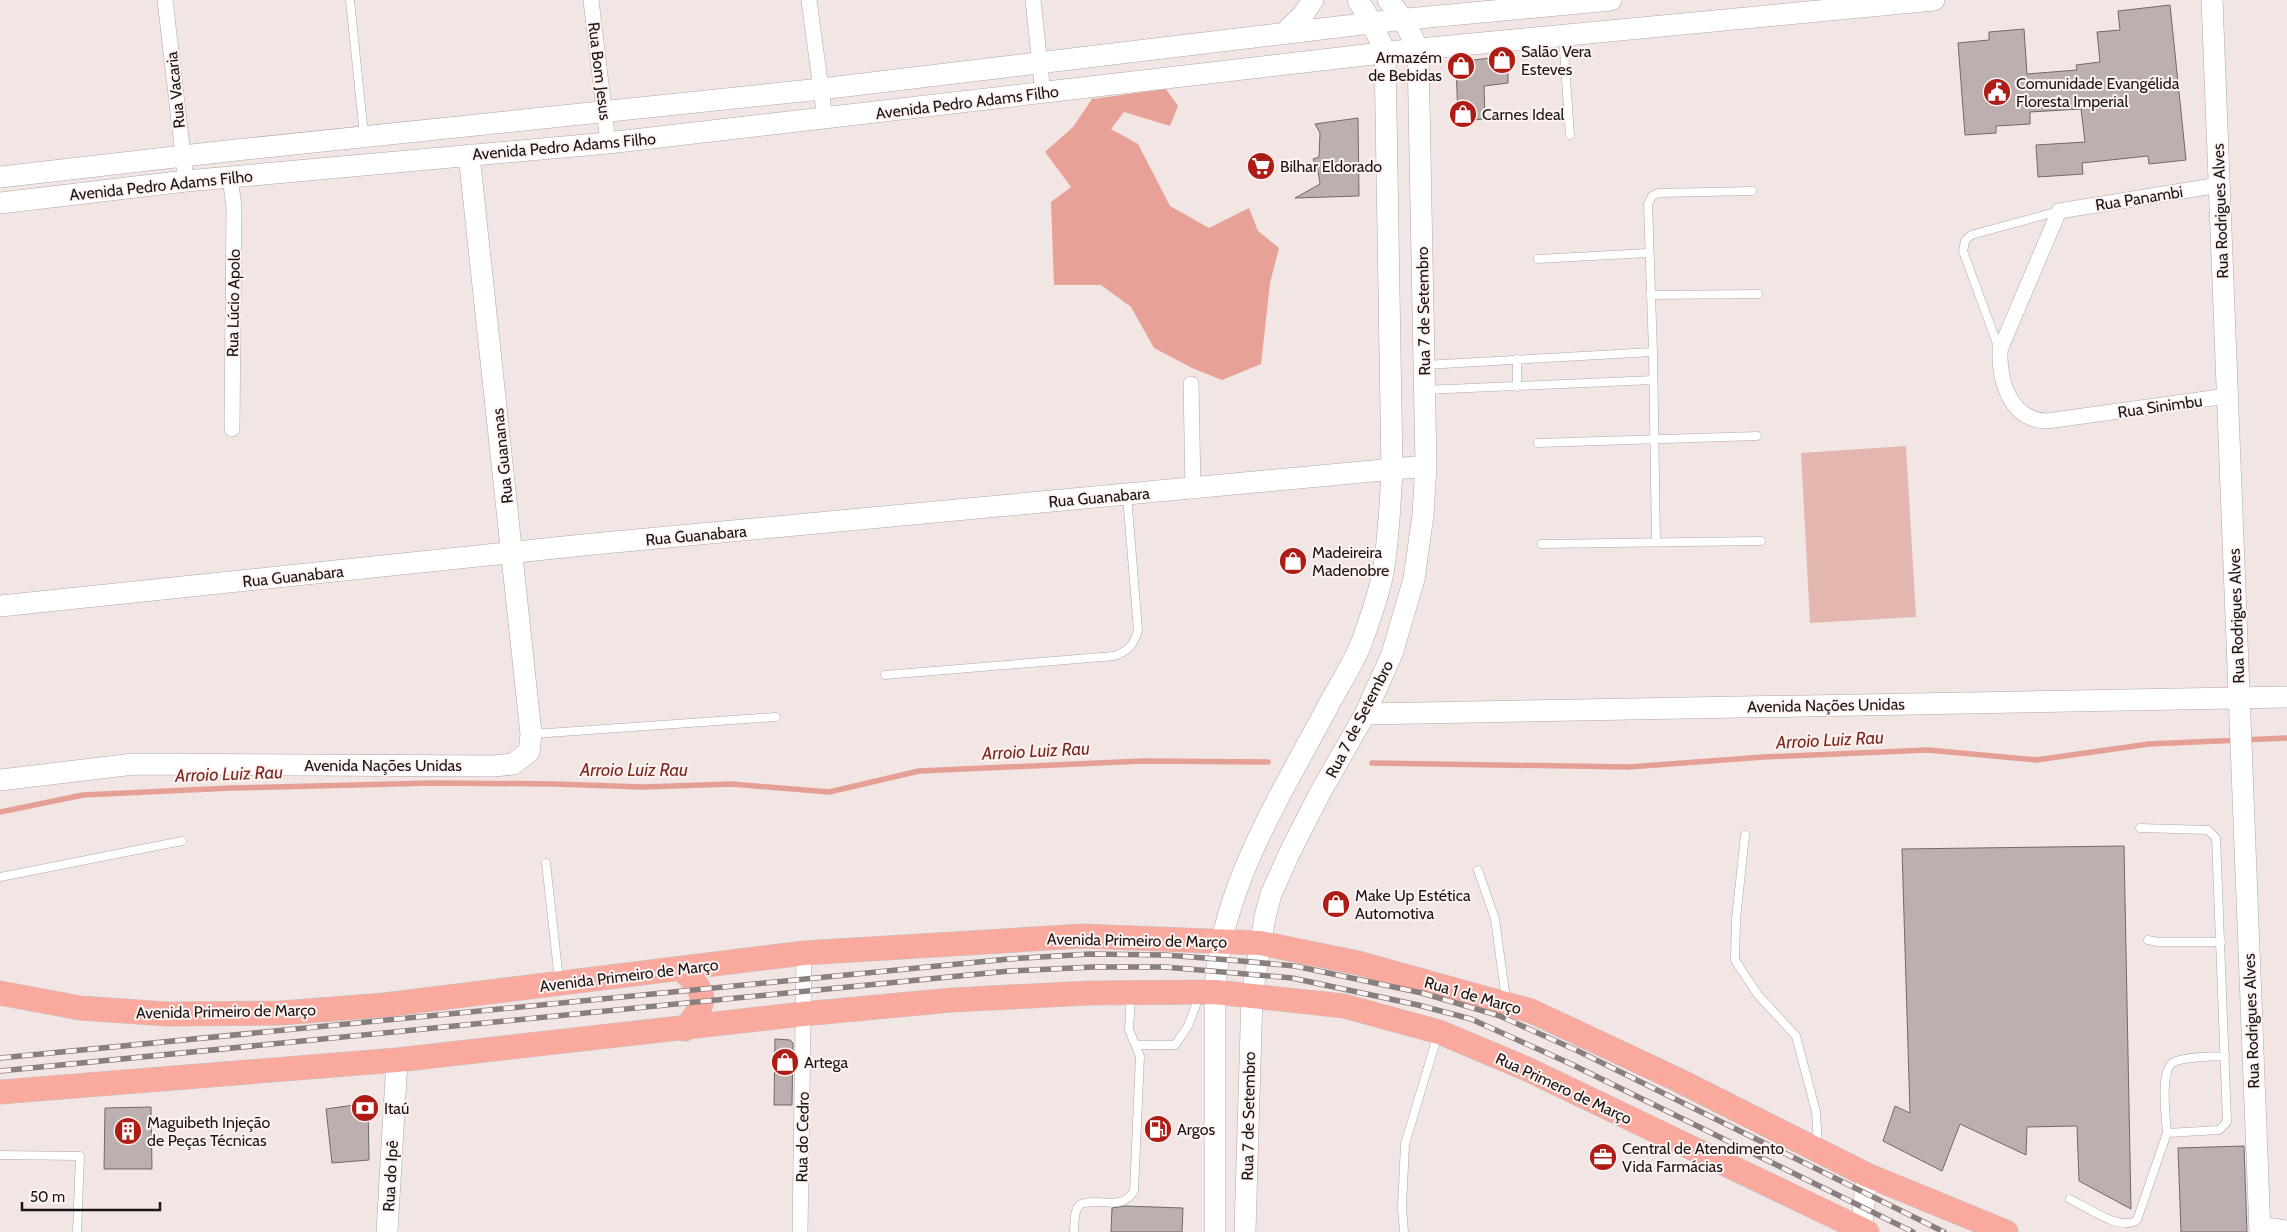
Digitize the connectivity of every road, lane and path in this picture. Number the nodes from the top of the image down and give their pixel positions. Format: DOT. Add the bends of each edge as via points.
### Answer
graph roads {
  1 [pos="165,0"];
  2 [pos="350,0"];
  3 [pos="591,0"];
  4 [pos="809,0"];
  5 [pos="1033,0"];
  6 [pos="1313,0"];
  7 [pos="1358,0"];
  8 [pos="1388,0"];
  9 [pos="1611,0"];
  10 [pos="1934,0"];
  11 [pos="2212,0"];
  12 [pos="1403,19"];
  13 [pos="1372,23"];
  14 [pos="1284,33"];
  15 [pos="1563,36"];
  16 [pos="1418,49"];
  17 [pos="1385,52"];
  18 [pos="1040,62"];
  19 [pos="821,89"];
  20 [pos="1043,94"];
  21 [pos="605,112"];
  22 [pos="825,119"];
  23 [pos="1570,135"];
  24 [pos="364,137"];
  25 [pos="608,143"];
  26 [pos="469,155"];
  27 [pos="182,157"];
  28 [pos="0,177"];
  29 [pos="230,177"];
  30 [pos="186,181"];
  31 [pos="2219,185"];
  32 [pos="1752,191"];
  33 [pos="0,203"];
  34 [pos="2059,210"];
  35 [pos="1648,253"];
  36 [pos="1538,259"];
  37 [pos="1758,294"];
  38 [pos="1650,295"];
  39 [pos="2000,350"];
  40 [pos="1653,352"];
  41 [pos="1517,359"];
  42 [pos="1424,365"];
  43 [pos="1653,380"];
  44 [pos="1191,384"];
  45 [pos="1517,387"];
  46 [pos="1424,390"];
  47 [pos="2227,396"];
  48 [pos="232,429"];
  49 [pos="1757,436"];
  50 [pos="1654,438"];
  51 [pos="1538,443"];
  52 [pos="1426,466"];
  53 [pos="1392,470"];
  54 [pos="1193,488"];
  55 [pos="1127,494"];
  56 [pos="1761,541"];
  57 [pos="1656,542"];
  58 [pos="1542,544"];
  59 [pos="513,553"];
  60 [pos="0,606"];
  61 [pos="885,675"];
  62 [pos="2287,697"];
  63 [pos="2239,706"];
  64 [pos="1365,714"];
  65 [pos="776,717"];
  66 [pos="531,734"];
  67 [pos="525,756"];
  68 [pos="0,780"];
  69 [pos="2140,828"];
  70 [pos="1745,835"];
  71 [pos="182,841"];
  72 [pos="546,863"];
  73 [pos="1478,870"];
  74 [pos="0,877"];
  75 [pos="2148,940"];
  76 [pos="1223,941"];
  77 [pos="2220,942"];
  78 [pos="1260,943"];
  79 [pos="804,953"];
  80 [pos="681,968"];
  81 [pos="560,983"];
  82 [pos="1208,992"];
  83 [pos="1131,993"];
  84 [pos="0,994"];
  85 [pos="1252,995"];
  86 [pos="1507,1004"];
  87 [pos="803,1014"];
  88 [pos="685,1029"];
  89 [pos="1438,1032"];
  90 [pos="1137,1045"];
  91 [pos="2225,1056"];
  92 [pos="397,1060"];
  93 [pos="0,1092"];
  94 [pos="2167,1133"];
  95 [pos="1818,1150"];
  96 [pos="0,1155"];
  97 [pos="1866,1175"];
  98 [pos="2070,1199"];
  99 [pos="2259,1228"];
  100 [pos="2287,1228"];
  101 [pos="1863,1231"];
  102 [pos="77,1232"];
  103 [pos="387,1232"];
  104 [pos="800,1232"];
  105 [pos="1074,1232"];
  106 [pos="1215,1232"];
  107 [pos="1245,1232"];
  108 [pos="1404,1232"];
  109 [pos="2006,1232"];
  1 -- 27 [label="street, Rua Vacaria"];
  2 -- 24 [label="lane"];
  3 -- 21 [label="street, Rua Bom Jesus"];
  4 -- 19 [label="street"];
  5 -- 18 [label="street"];
  6 -- 14 [label="main road"];
  7 -- 13 [label="main road, Rua 7 de Setembro"];
  8 -- 12 [label="main road, Rua 7 de Setembro"];
  9 -- 12 [label="main road, Avenida Pedro Adams Filho"];
  10 -- 15 [label="main road, Avenida Pedro Adams Filho"];
  11 -- 31 [label="main road, Rua Rodrigues Alves"];
  12 -- 13 [label="main road, Avenida Pedro Adams Filho"];
  12 -- 16 [label="main road, Rua 7 de Setembro"];
  13 -- 14 [label="main road, Avenida Pedro Adams Filho"];
  13 -- 17 [label="main road, Rua 7 de Setembro"];
  14 -- 18 [label="main road, Avenida Pedro Adams Filho"];
  15 -- 16 [label="main road, Avenida Pedro Adams Filho"];
  15 -- 23 [label="lane"];
  16 -- 17 [label="main road, Avenida Pedro Adams Filho"];
  16 -- 42 [label="main road, Rua 7 de Setembro"];
  17 -- 20 [label="main road, Avenida Pedro Adams Filho"];
  17 -- 53 [label="main road, Rua 7 de Setembro"];
  18 -- 19 [label="main road, Avenida Pedro Adams Filho"];
  18 -- 20 [label="street"];
  19 -- 21 [label="main road, Avenida Pedro Adams Filho"];
  19 -- 22 [label="street"];
  20 -- 22 [label="main road, Avenida Pedro Adams Filho"];
  21 -- 24 [label="main road, Avenida Pedro Adams Filho"];
  21 -- 25 [label="street, Rua Bom Jesus"];
  22 -- 25 [label="main road, Avenida Pedro Adams Filho"];
  24 -- 27 [label="main road, Avenida Pedro Adams Filho"];
  25 -- 26 [label="main road, Avenida Pedro Adams Filho"];
  26 -- 29 [label="main road, Avenida Pedro Adams Filho"];
  26 -- 59 [label="main road, Rua Guananas"];
  27 -- 28 [label="main road, Avenida Pedro Adams Filho"];
  27 -- 30 [label="street, Rua Vacaria"];
  29 -- 30 [label="main road, Avenida Pedro Adams Filho"];
  29 -- 48 [label="street, Rua Lúcio Apolo" via="234,206"];
  30 -- 33 [label="main road, Avenida Pedro Adams Filho"];
  31 -- 34 [label="street, Rua Panambi"];
  31 -- 47 [label="main road, Rua Rodrigues Alves"];
  32 -- 35 [label="lane" via="1658,193 1652,196 1648,204"];
  34 -- 39 [label="street"];
  34 -- 39 [label="lane" via="1971,234 1965,241 1965,259"];
  35 -- 36 [label="lane"];
  35 -- 38 [label="lane"];
  37 -- 38 [label="lane"];
  38 -- 40 [label="lane"];
  39 -- 47 [label="street, Rua Sinimbu" via="2000,368 2006,388 2020,413 2033,421"];
  40 -- 41 [label="lane"];
  40 -- 43 [label="lane"];
  41 -- 42 [label="lane"];
  41 -- 45 [label="lane"];
  42 -- 46 [label="main road, Rua 7 de Setembro"];
  43 -- 45 [label="lane"];
  43 -- 50 [label="lane"];
  44 -- 54 [label="street"];
  45 -- 46 [label="lane"];
  46 -- 52 [label="main road, Rua 7 de Setembro"];
  47 -- 63 [label="main road, Rua Rodrigues Alves"];
  49 -- 50 [label="lane"];
  50 -- 51 [label="lane"];
  50 -- 57 [label="lane"];
  52 -- 53 [label="main road, Rua Guanabara"];
  52 -- 64 [label="main road, Rua 7 de Setembro" via="1414,579 1392,654"];
  53 -- 54 [label="main road, Rua Guanabara"];
  53 -- 76 [label="main road, Rua 7 de Setembro" via="1383,573 1362,642 1255,845 1233,902"];
  54 -- 55 [label="main road, Rua Guanabara"];
  55 -- 59 [label="main road, Rua Guanabara"];
  55 -- 61 [label="lane" via="1138,630 1136,640 1128,650 1114,656"];
  56 -- 57 [label="lane"];
  57 -- 58 [label="lane"];
  59 -- 60 [label="main road, Rua Guanabara"];
  59 -- 66 [label="main road, Rua Guananas"];
  62 -- 63 [label="main road, Avenida Nações Unidas"];
  63 -- 64 [label="main road, Avenida Nações Unidas"];
  63 -- 99 [label="main road, Rua Rodrigues Alves"];
  64 -- 78 [label="main road, Rua 7 de Setembro" via="1320,793 1275,886"];
  65 -- 66 [label="lane"];
  66 -- 67 [label="main road, Rua Guananas" via="529,752"];
  67 -- 68 [label="main road, Avenida Nações Unidas" via="512,764 494,766 134,764"];
  69 -- 77 [label="lane" via="2208,830 2216,838"];
  70 -- 95 [label="lane" via="1735,960 1758,995 1796,1036 1816,1112"];
  71 -- 74 [label="lane"];
  72 -- 81 [label="lane"];
  73 -- 86 [label="lane" via="1495,919"];
  75 -- 77 [label="lane"];
  76 -- 78 [label="main road, Avenida Primeiro de Março"];
  76 -- 79 [label="main road, Avenida Primeiro de Março" via="1082,936"];
  76 -- 82 [label="main road, Rua 7 de Setembro" via="1216,977"];
  77 -- 91 [label="lane"];
  78 -- 85 [label="main road, Rua 7 de Setembro"];
  78 -- 86 [label="main road, Rua 1 de Março" via="1358,963"];
  79 -- 80 [label="main road, Avenida Primeiro de Março"];
  79 -- 87 [label="street, Rua do Cedro"];
  80 -- 81 [label="main road, Avenida Primeiro de Março"];
  80 -- 88 [label="main road" via="698,984 702,995 699,1012"];
  81 -- 84 [label="main road, Avenida Primeiro de Março" via="384,1005 280,1013 167,1014 80,1008"];
  82 -- 83 [label="main road"];
  82 -- 85 [label="main road"];
  82 -- 90 [label="lane" via="1175,1045"];
  82 -- 106 [label="main road, Rua 7 de Setembro"];
  83 -- 87 [label="main road" via="952,1000"];
  83 -- 90 [label="lane" via="1129,1030"];
  85 -- 89 [label="main road, Rua Primero de Março" via="1344,1006"];
  85 -- 107 [label="main road, Rua 7 de Setembro"];
  86 -- 95 [label="main road, Rua 1 de Março" via="1531,1011 1676,1079"];
  87 -- 88 [label="main road"];
  87 -- 104 [label="street, Rua do Cedro"];
  88 -- 92 [label="main road"];
  89 -- 101 [label="main road, Rua Primero de Março" via="1536,1074"];
  89 -- 108 [label="lane" via="1405,1144"];
  90 -- 105 [label="lane" via="1140,1056 1134,1191 1118,1203 1078,1206"];
  91 -- 94 [label="lane" via="2177,1061 2168,1067 2165,1077"];
  91 -- 94 [label="lane" via="2226,1124 2219,1130"];
  92 -- 93 [label="main road"];
  92 -- 103 [label="main road, Rua do Ipê"];
  94 -- 98 [label="lane" via="2137,1220 2132,1224 2120,1224"];
  95 -- 97 [label="main road"];
  96 -- 102 [label="lane" via="80,1156"];
  97 -- 101 [label="main road"];
  97 -- 109 [label="main road"];
  99 -- 100 [label="street"];
}
